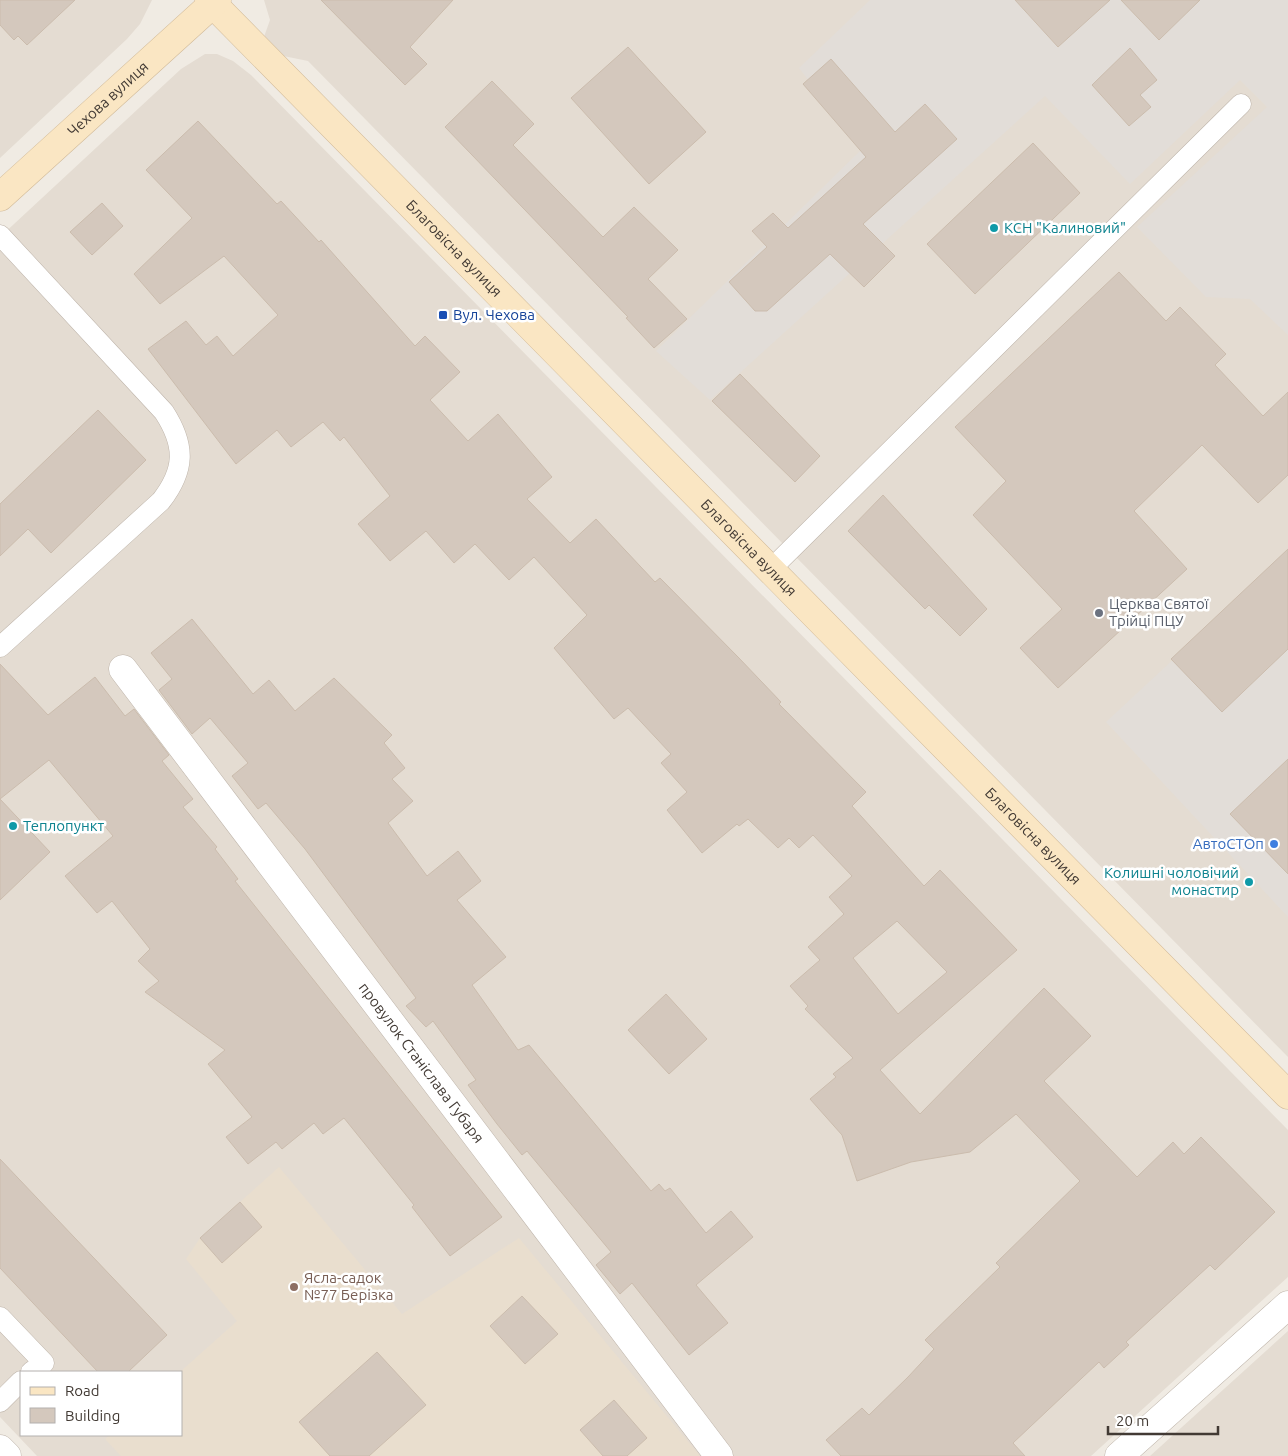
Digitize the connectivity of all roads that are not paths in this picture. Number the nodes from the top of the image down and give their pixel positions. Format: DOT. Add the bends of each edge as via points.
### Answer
graph roads {
  1 [pos="213,1"];
  2 [pos="1241,104"];
  3 [pos="0,197"];
  4 [pos="0,235"];
  5 [pos="771,569"];
  6 [pos="0,647"];
  7 [pos="123,669"];
  8 [pos="1288,1095"];
  9 [pos="1288,1305"];
  10 [pos="0,1317"];
  11 [pos="32,1371"];
  12 [pos="20,1382"];
  13 [pos="0,1402"];
  14 [pos="0,1449"];
  15 [pos="6,1456"];
  16 [pos="719,1456"];
  17 [pos="1119,1456"];
  1 -- 3 [label="main road, Чехова вулиця"];
  1 -- 5 [label="main road, Благовісна вулиця"];
  2 -- 5 [label="lane"];
  4 -- 6 [label="lane" via="164,412 175,429 180,448 179,467 172,486 161,501"];
  5 -- 8 [label="main road, Благовісна вулиця"];
  7 -- 16 [label="street, провулок Станіслава Губаря"];
  9 -- 17 [label="street"];
  10 -- 11 [label="lane" via="44,1363"];
  12 -- 13 [label="lane"];
  14 -- 15 [label="street"];
}
